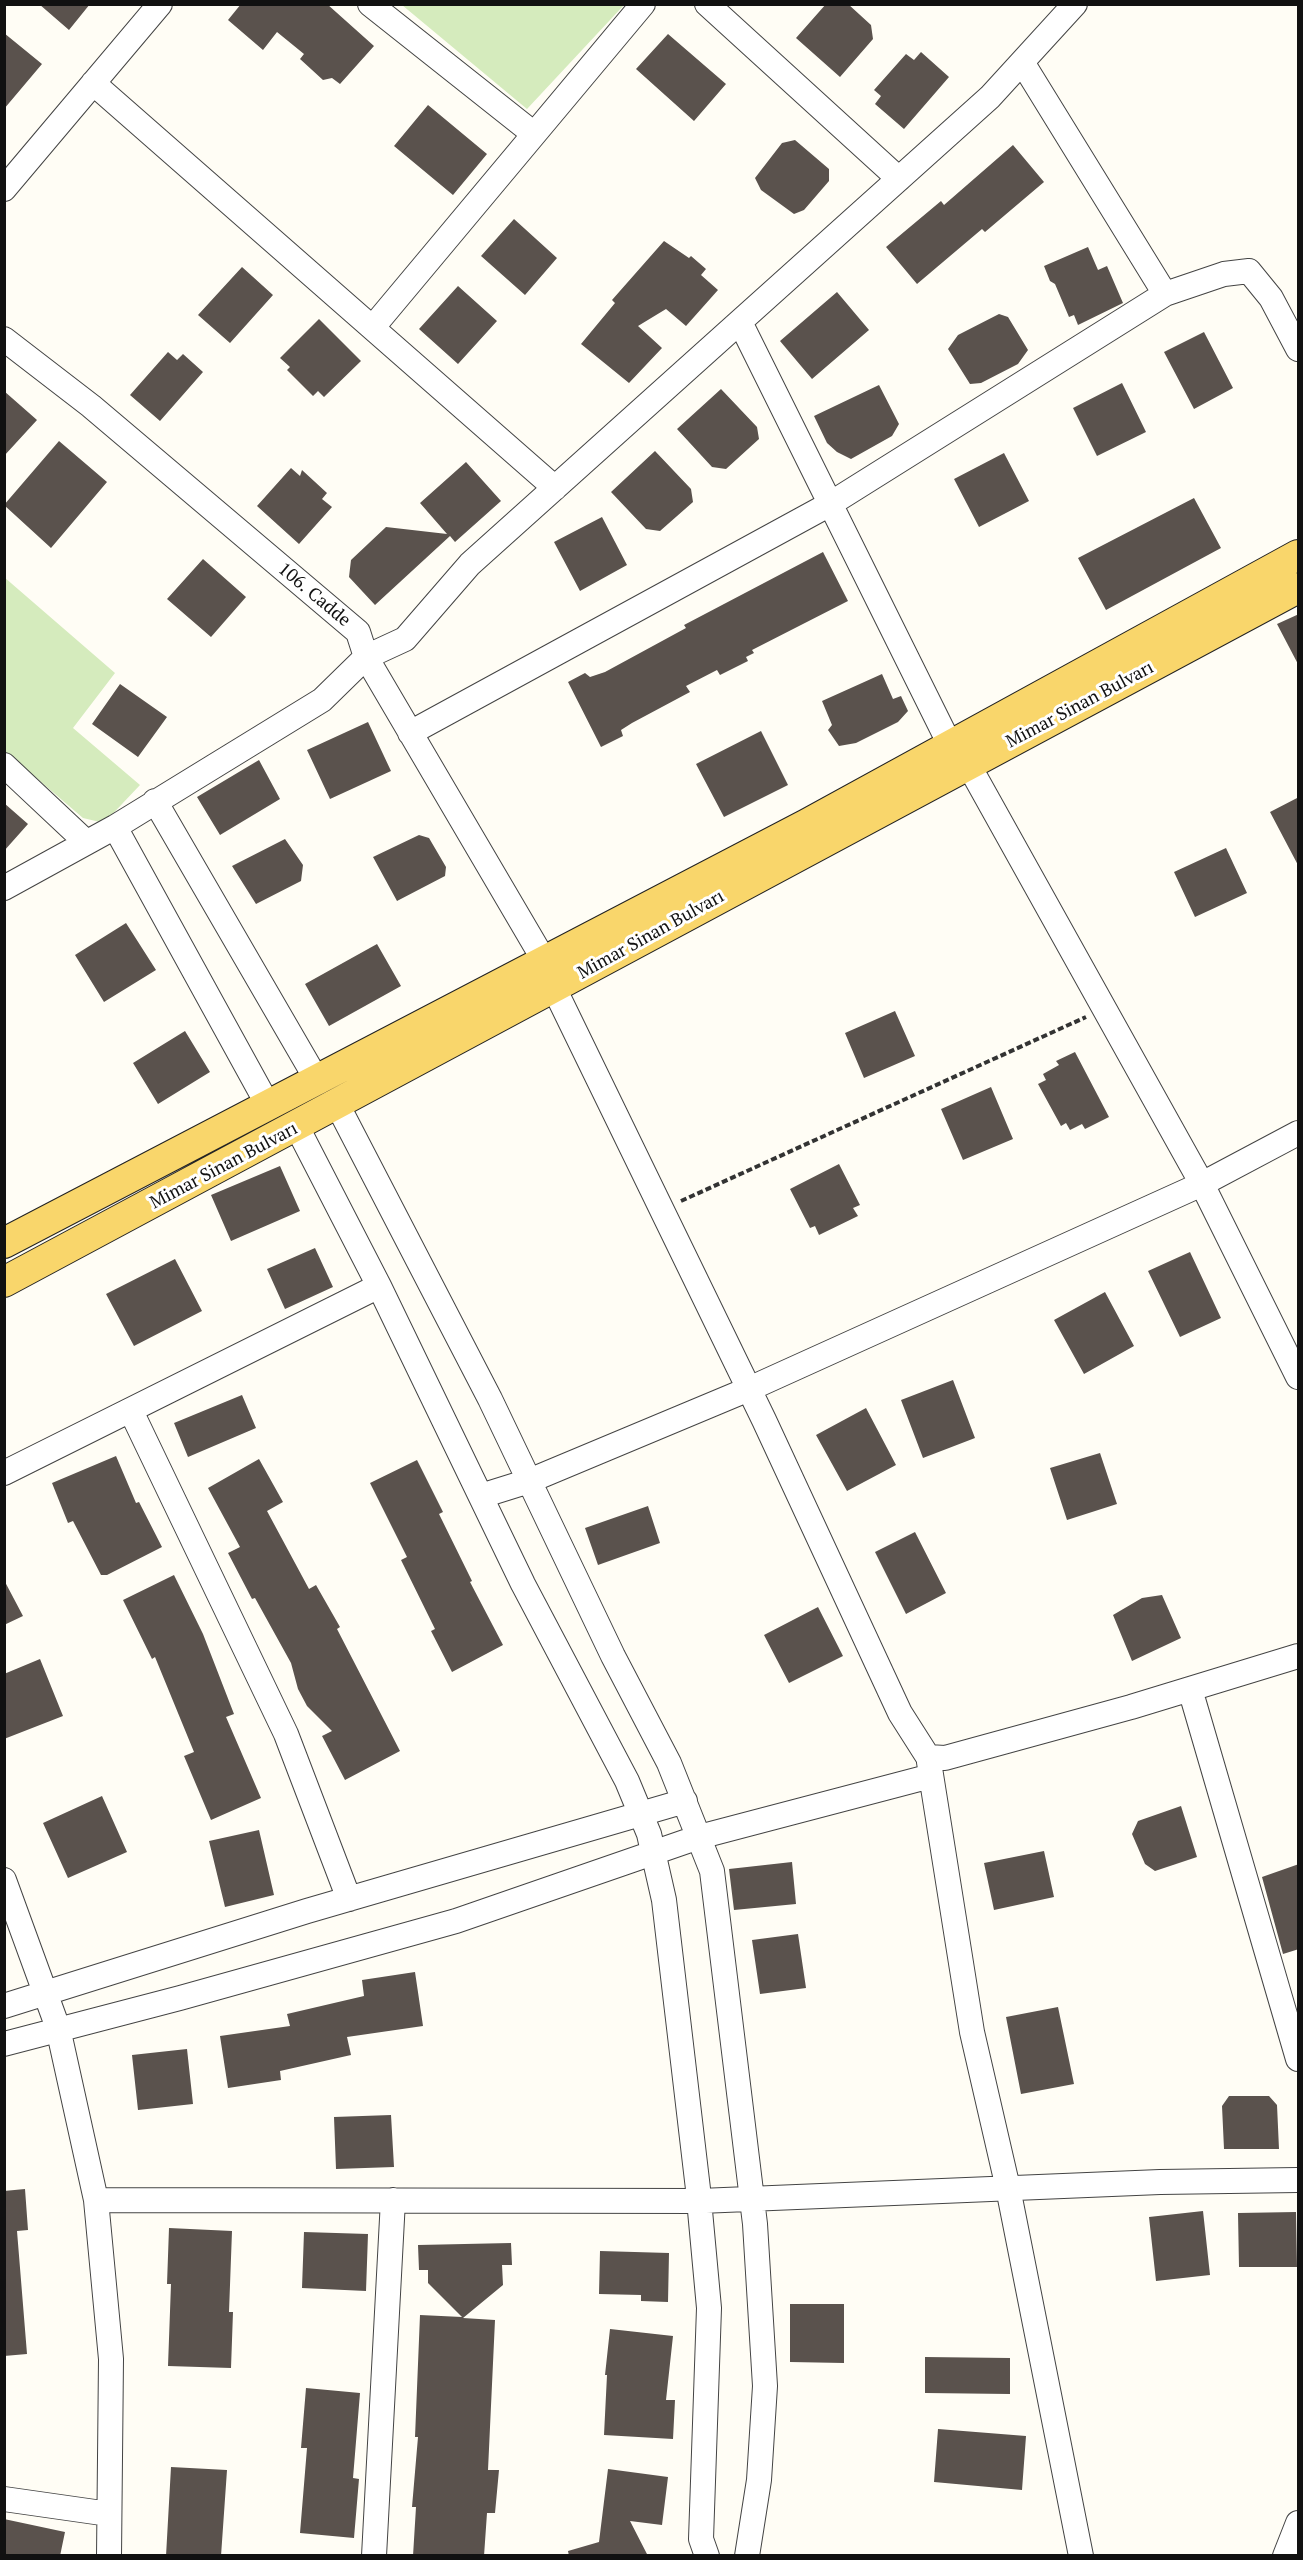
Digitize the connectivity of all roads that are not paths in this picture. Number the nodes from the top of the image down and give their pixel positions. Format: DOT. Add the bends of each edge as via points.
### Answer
graph roads {
  1 [pos="160,4"];
  2 [pos="370,4"];
  3 [pos="643,4"];
  4 [pos="707,4"];
  5 [pos="1076,4"];
  6 [pos="1022,62"];
  7 [pos="93,83"];
  8 [pos="534,134"];
  9 [pos="899,179"];
  10 [pos="4,189"];
  11 [pos="1165,294"];
  12 [pos="740,322"];
  13 [pos="373,327"];
  14 [pos="4,339"];
  15 [pos="1299,349"];
  16 [pos="555,488"];
  17 [pos="830,504"];
  18 [pos="1299,555"];
  19 [pos="1299,588"];
  20 [pos="366,657"];
  21 [pos="410,733"];
  22 [pos="959,755"];
  23 [pos="4,765"];
  24 [pos="155,801"];
  25 [pos="115,827"];
  26 [pos="86,842"];
  27 [pos="4,888"];
  28 [pos="549,975"];
  29 [pos="318,1082"];
  30 [pos="338,1106"];
  31 [pos="269,1107"];
  32 [pos="297,1127"];
  33 [pos="1299,1133"];
  34 [pos="1202,1184"];
  35 [pos="4,1243"];
  36 [pos="4,1282"];
  37 [pos="380,1286"];
  38 [pos="1299,1377"];
  39 [pos="749,1389"];
  40 [pos="131,1411"];
  41 [pos="4,1473"];
  42 [pos="529,1481"];
  43 [pos="481,1496"];
  44 [pos="1299,1656"];
  45 [pos="1190,1689"];
  46 [pos="930,1766"];
  47 [pos="685,1801"];
  48 [pos="640,1813"];
  49 [pos="699,1837"];
  50 [pos="653,1854"];
  51 [pos="4,1880"];
  52 [pos="349,1899"];
  53 [pos="46,1993"];
  54 [pos="4,2006"];
  55 [pos="58,2028"];
  56 [pos="4,2044"];
  57 [pos="1299,2059"];
  58 [pos="1299,2180"];
  59 [pos="1008,2188"];
  60 [pos="751,2198"];
  61 [pos="96,2200"];
  62 [pos="393,2200"];
  63 [pos="700,2201"];
  64 [pos="4,2499"];
  65 [pos="109,2514"];
  66 [pos="1299,2523"];
  67 [pos="109,2556"];
  68 [pos="374,2556"];
  69 [pos="707,2556"];
  70 [pos="747,2556"];
  71 [pos="1081,2556"];
  72 [pos="1285,2556"];
  1 -- 7 [label="street"];
  2 -- 8 [label="street"];
  3 -- 8 [label="street"];
  4 -- 9 [label="street"];
  5 -- 6 [label="street"];
  6 -- 9 [label="street" via="990,97"];
  6 -- 11 [label="street"];
  7 -- 10 [label="street"];
  7 -- 13 [label="street"];
  8 -- 13 [label="street"];
  9 -- 12 [label="street"];
  11 -- 15 [label="street" via="1224,274 1249,271 1271,298"];
  11 -- 17 [label="street"];
  12 -- 16 [label="street"];
  12 -- 17 [label="street"];
  13 -- 16 [label="street"];
  14 -- 20 [label="street, 106. Cadde" via="91,406 358,632"];
  16 -- 20 [label="street" via="470,564 405,639"];
  17 -- 21 [label="street"];
  17 -- 22 [label="street"];
  18 -- 22 [label="main road, Mimar Sinan Bulvarı"];
  19 -- 22 [label="main road, Mimar Sinan Bulvarı"];
  20 -- 21 [label="street, 106. Cadde"];
  20 -- 24 [label="street" via="322,700"];
  21 -- 28 [label="street, 106. Cadde"];
  22 -- 28 [label="main road, Mimar Sinan Bulvarı"];
  22 -- 34 [label="street"];
  23 -- 26 [label="street"];
  24 -- 25 [label="street"];
  24 -- 29 [label="street"];
  25 -- 26 [label="street"];
  25 -- 31 [label="street"];
  26 -- 27 [label="street"];
  28 -- 29 [label="main road, Mimar Sinan Bulvarı"];
  28 -- 30 [label="main road, Mimar Sinan Bulvarı"];
  28 -- 39 [label="street, 106. Cadde"];
  29 -- 31 [label="main road, Mimar Sinan Bulvarı"];
  30 -- 32 [label="main road, Mimar Sinan Bulvarı"];
  30 -- 42 [label="street"];
  31 -- 35 [label="main road, Mimar Sinan Bulvarı"];
  32 -- 36 [label="main road, Mimar Sinan Bulvarı"];
  32 -- 37 [label="street"];
  33 -- 34 [label="street"];
  34 -- 38 [label="street"];
  34 -- 39 [label="street"];
  37 -- 40 [label="street"];
  37 -- 43 [label="street"];
  39 -- 42 [label="street"];
  39 -- 46 [label="street, 106. Cadde" via="900,1713"];
  40 -- 41 [label="street"];
  40 -- 52 [label="street" via="286,1734"];
  42 -- 43 [label="street"];
  42 -- 47 [label="street"];
  43 -- 48 [label="street"];
  44 -- 45 [label="street"];
  45 -- 46 [label="street" via="945,1758"];
  45 -- 57 [label="street"];
  46 -- 49 [label="street"];
  46 -- 59 [label="street" via="972,2032"];
  47 -- 48 [label="street"];
  47 -- 49 [label="street"];
  48 -- 50 [label="street"];
  48 -- 52 [label="street"];
  49 -- 50 [label="street"];
  49 -- 60 [label="street" via="711,1871"];
  50 -- 55 [label="street" via="456,1921"];
  50 -- 63 [label="street" via="664,1900"];
  51 -- 53 [label="street"];
  52 -- 53 [label="street"];
  53 -- 54 [label="street"];
  53 -- 55 [label="street"];
  55 -- 56 [label="street"];
  55 -- 61 [label="street"];
  58 -- 59 [label="street"];
  59 -- 60 [label="street"];
  59 -- 71 [label="street"];
  60 -- 63 [label="street"];
  60 -- 70 [label="street" via="765,2386 759,2480"];
  61 -- 62 [label="street"];
  61 -- 65 [label="street" via="111,2359"];
  62 -- 63 [label="street"];
  62 -- 68 [label="street"];
  63 -- 69 [label="street" via="709,2308 702,2539"];
  64 -- 65 [label="street"];
  65 -- 67 [label="street"];
  66 -- 72 [label="street"];
}
